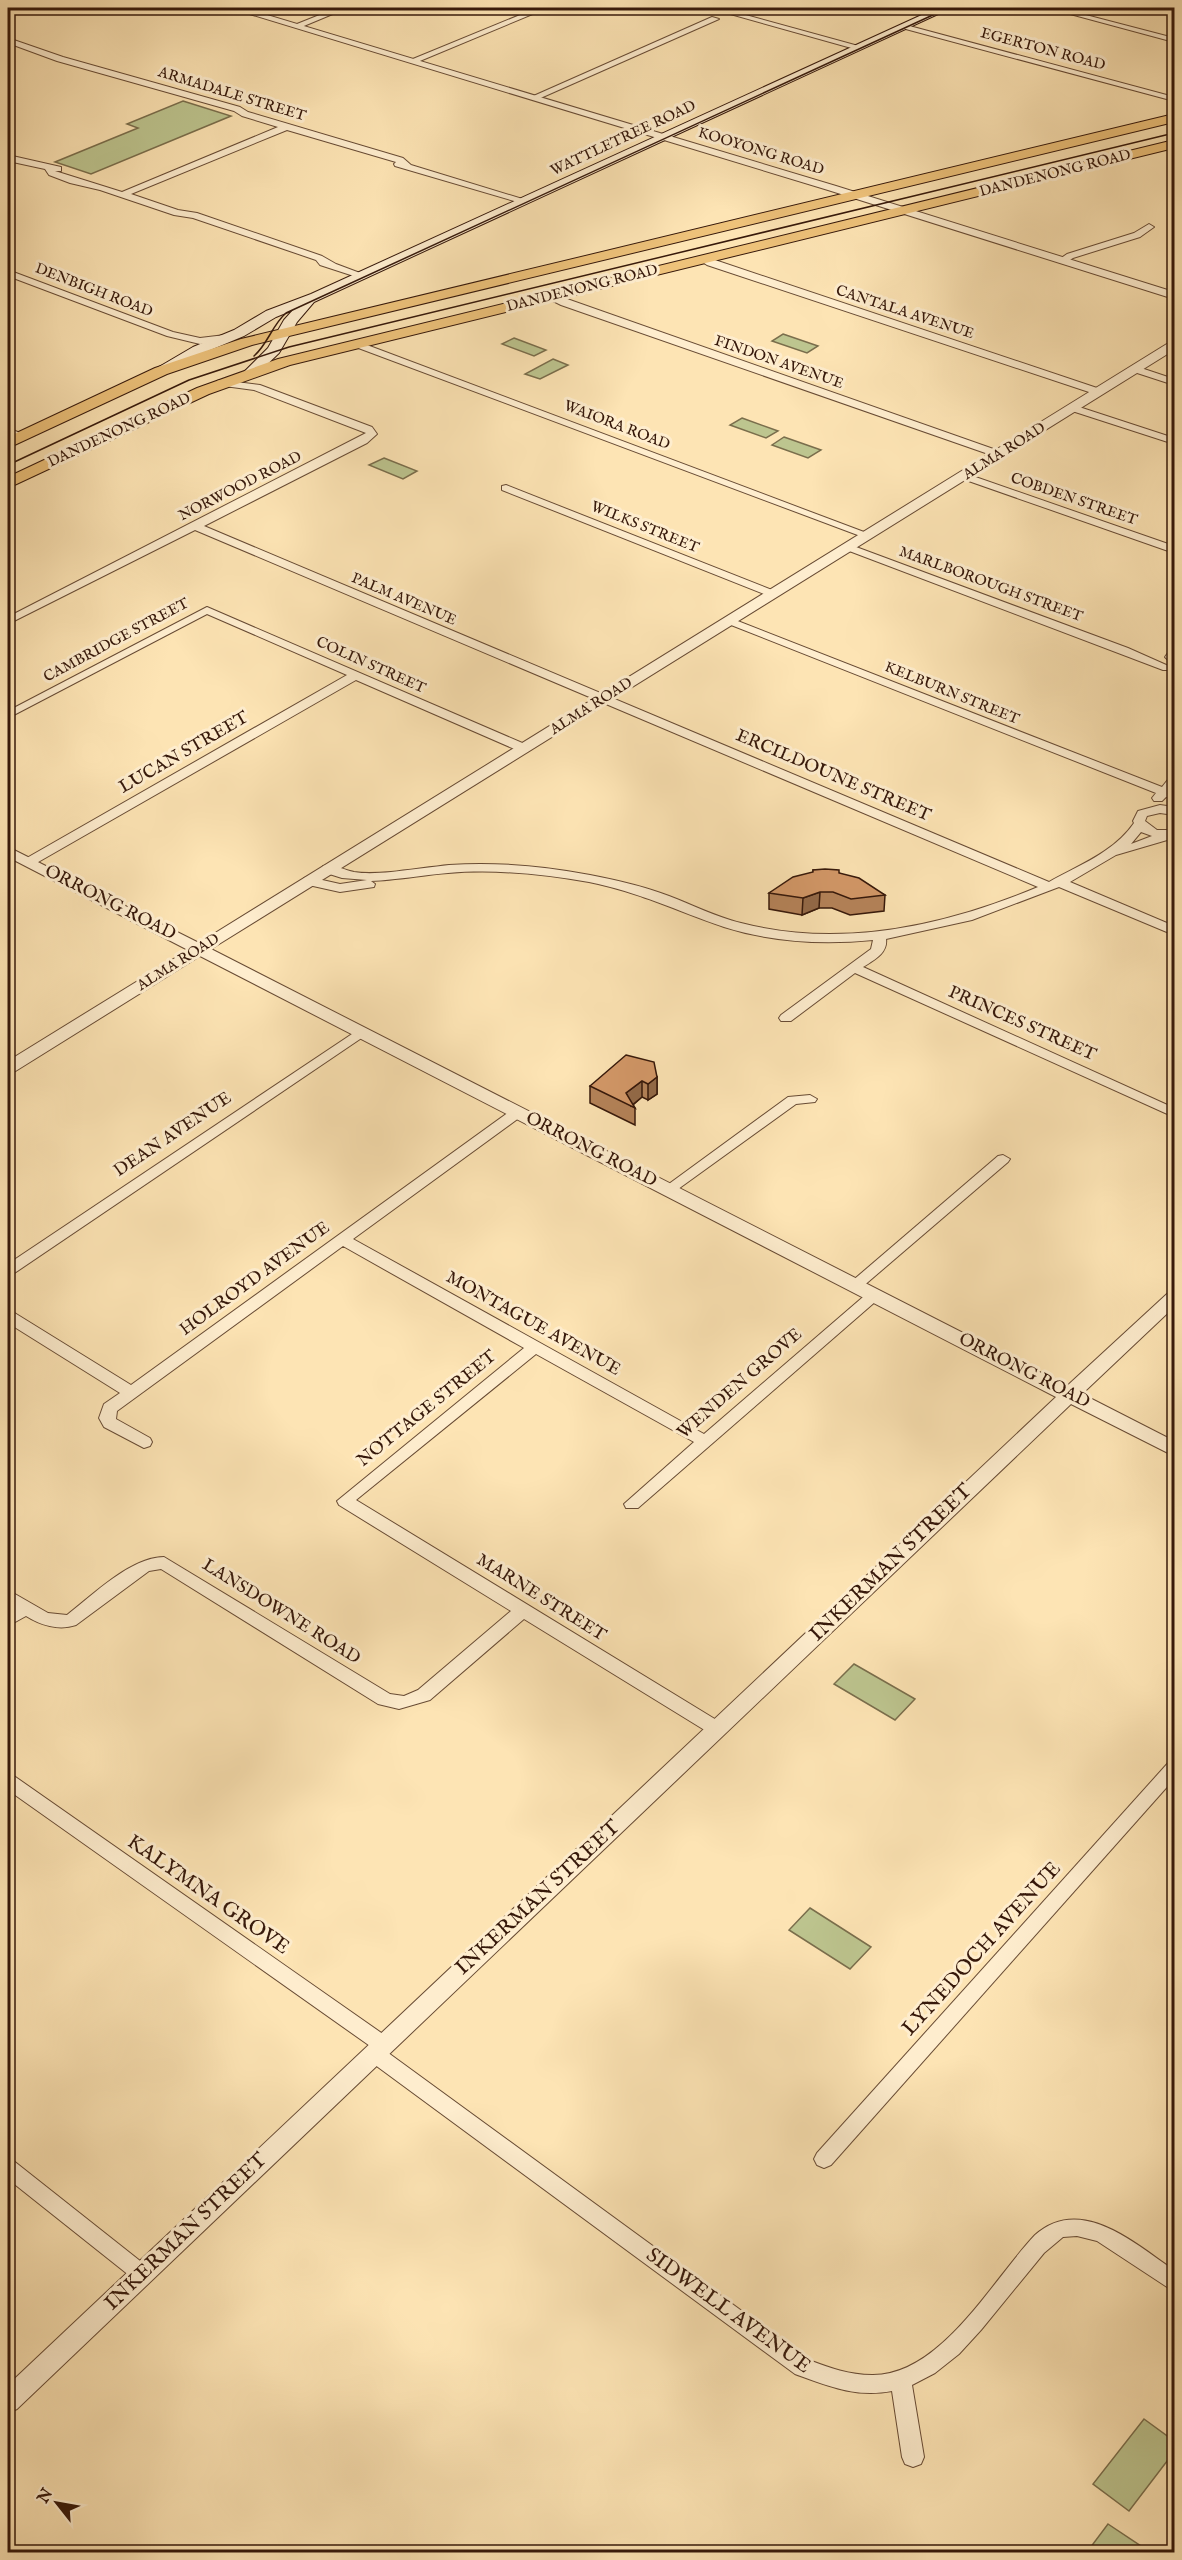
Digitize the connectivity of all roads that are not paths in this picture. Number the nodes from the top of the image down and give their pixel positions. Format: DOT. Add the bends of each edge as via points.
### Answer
graph roads {
  1 [pos="112,8"];
  2 [pos="235,8"];
  3 [pos="342,8"];
  4 [pos="543,8"];
  5 [pos="713,8"];
  6 [pos="945,8"];
  7 [pos="1052,8"];
  8 [pos="8,12"];
  9 [pos="715,20"];
  10 [pos="296,26"];
  11 [pos="905,26"];
  12 [pos="8,40"];
  13 [pos="1174,40"];
  14 [pos="858,47"];
  15 [pos="412,61"];
  16 [pos="533,98"];
  17 [pos="1174,99"];
  18 [pos="1174,118"];
  19 [pos="286,127"];
  20 [pos="663,138"];
  21 [pos="1174,144"];
  22 [pos="8,152"];
  23 [pos="8,158"];
  24 [pos="26,162"];
  25 [pos="122,195"];
  26 [pos="853,195"];
  27 [pos="524,201"];
  28 [pos="901,210"];
  29 [pos="1149,227"];
  30 [pos="703,259"];
  31 [pos="1062,261"];
  32 [pos="8,273"];
  33 [pos="363,276"];
  34 [pos="550,296"];
  35 [pos="1174,296"];
  36 [pos="316,297"];
  37 [pos="285,332"];
  38 [pos="170,334"];
  39 [pos="228,337"];
  40 [pos="356,344"];
  41 [pos="1174,345"];
  42 [pos="193,352"];
  43 [pos="1135,369"];
  44 [pos="148,377"];
  45 [pos="252,377"];
  46 [pos="1174,382"];
  47 [pos="1099,392"];
  48 [pos="1073,408"];
  49 [pos="12,437"];
  50 [pos="1174,441"];
  51 [pos="998,454"];
  52 [pos="964,476"];
  53 [pos="8,483"];
  54 [pos="506,488"];
  55 [pos="194,526"];
  56 [pos="867,535"];
  57 [pos="848,547"];
  58 [pos="1174,550"];
  59 [pos="773,594"];
  60 [pos="207,610"];
  61 [pos="8,621"];
  62 [pos="730,621"];
  63 [pos="1172,663"];
  64 [pos="356,675"];
  65 [pos="602,699"];
  66 [pos="8,715"];
  67 [pos="523,748"];
  68 [pos="1174,780"];
  69 [pos="1168,793"];
  70 [pos="1171,810"];
  71 [pos="1146,812"];
  72 [pos="1140,824"];
  73 [pos="1173,834"];
  74 [pos="8,851"];
  75 [pos="1106,856"];
  76 [pos="29,862"];
  77 [pos="328,869"];
  78 [pos="406,874"];
  79 [pos="309,881"];
  80 [pos="1054,885"];
  81 [pos="1174,931"];
  82 [pos="879,937"];
  83 [pos="200,949"];
  84 [pos="854,968"];
  85 [pos="786,1018"];
  86 [pos="361,1032"];
  87 [pos="8,1068"];
  88 [pos="810,1099"];
  89 [pos="518,1112"];
  90 [pos="1174,1113"];
  91 [pos="1003,1159"];
  92 [pos="669,1189"];
  93 [pos="343,1240"];
  94 [pos="8,1271"];
  95 [pos="856,1285"];
  96 [pos="875,1295"];
  97 [pos="1174,1297"];
  98 [pos="8,1316"];
  99 [pos="535,1347"];
  100 [pos="130,1392"];
  101 [pos="1069,1395"];
  102 [pos="704,1441"];
  103 [pos="144,1442"];
  104 [pos="1174,1449"];
  105 [pos="345,1501"];
  106 [pos="632,1504"];
  107 [pos="8,1596"];
  108 [pos="24,1608"];
  109 [pos="524,1609"];
  110 [pos="8,1620"];
  111 [pos="717,1729"];
  112 [pos="1174,1768"];
  113 [pos="8,1781"];
  114 [pos="379,2049"];
  115 [pos="824,2159"];
  116 [pos="8,2168"];
  117 [pos="142,2274"];
  118 [pos="1174,2280"];
  119 [pos="901,2379"];
  120 [pos="8,2401"];
  121 [pos="913,2457"];
  1 -- 8 [label="street"];
  2 -- 10 [label="street, KOOYONG ROAD"];
  3 -- 10 [label="street"];
  4 -- 15 [label="street"];
  5 -- 14 [label="street"];
  6 -- 11 [label="main road, WATTLETREE ROAD"];
  7 -- 13 [label="street"];
  9 -- 16 [label="street"];
  10 -- 15 [label="street, KOOYONG ROAD"];
  11 -- 14 [label="main road, WATTLETREE ROAD"];
  11 -- 17 [label="street, EGERTON ROAD"];
  12 -- 19 [label="street, ARMADALE STREET"];
  14 -- 20 [label="main road, WATTLETREE ROAD"];
  15 -- 16 [label="street, KOOYONG ROAD"];
  16 -- 20 [label="street, KOOYONG ROAD"];
  18 -- 26 [label="highway, DANDENONG ROAD"];
  19 -- 25 [label="street"];
  19 -- 27 [label="street, ARMADALE STREET"];
  20 -- 26 [label="street, KOOYONG ROAD"];
  20 -- 27 [label="main road, WATTLETREE ROAD"];
  21 -- 28 [label="highway, DANDENONG ROAD"];
  22 -- 24 [label="street"];
  23 -- 24 [label="street"];
  24 -- 25 [label="street"];
  25 -- 33 [label="street"];
  26 -- 28 [label="street, KOOYONG ROAD"];
  26 -- 37 [label="highway, DANDENONG ROAD"];
  27 -- 33 [label="main road, WATTLETREE ROAD"];
  28 -- 30 [label="highway, DANDENONG ROAD"];
  28 -- 31 [label="street, KOOYONG ROAD"];
  29 -- 31 [label="street" via="1142,233"];
  30 -- 34 [label="highway, DANDENONG ROAD"];
  30 -- 47 [label="street, CANTALA AVENUE"];
  31 -- 35 [label="street, KOOYONG ROAD"];
  32 -- 38 [label="street, DENBIGH ROAD"];
  33 -- 36 [label="main road, WATTLETREE ROAD"];
  34 -- 40 [label="highway, DANDENONG ROAD"];
  34 -- 51 [label="street, FINDON AVENUE"];
  36 -- 37 [label="main road, WATTLETREE ROAD" via="294,316"];
  36 -- 39 [label="main road, WATTLETREE ROAD" via="275,312"];
  37 -- 44 [label="highway, DANDENONG ROAD"];
  37 -- 45 [label="main road, WATTLETREE ROAD"];
  38 -- 39 [label="street, DENBIGH ROAD" via="209,341"];
  38 -- 42 [label="street, DENBIGH ROAD" via="191,346"];
  39 -- 42 [label="main road, WATTLETREE ROAD"];
  40 -- 45 [label="highway, DANDENONG ROAD"];
  40 -- 56 [label="street, WAIORA ROAD"];
  41 -- 43 [label="street, ALMA ROAD"];
  42 -- 44 [label="main road, WATTLETREE ROAD"];
  43 -- 46 [label="street"];
  43 -- 47 [label="street, ALMA ROAD"];
  44 -- 49 [label="highway, DANDENONG ROAD"];
  45 -- 53 [label="highway, DANDENONG ROAD" via="221,383"];
  45 -- 55 [label="street, NORWOOD ROAD" via="372,434"];
  47 -- 48 [label="street, ALMA ROAD"];
  48 -- 50 [label="street"];
  48 -- 51 [label="street, ALMA ROAD"];
  51 -- 52 [label="street, ALMA ROAD"];
  52 -- 56 [label="street, ALMA ROAD"];
  52 -- 58 [label="street, COBDEN STREET"];
  54 -- 59 [label="street, WILKS STREET"];
  55 -- 61 [label="street, NORWOOD ROAD"];
  55 -- 65 [label="street, PALM AVENUE"];
  56 -- 57 [label="street, ALMA ROAD"];
  57 -- 59 [label="street, ALMA ROAD"];
  57 -- 63 [label="street, MARLBOROUGH STREET" via="1124,650"];
  59 -- 62 [label="street, ALMA ROAD"];
  60 -- 64 [label="street, COLIN STREET"];
  60 -- 66 [label="street, CAMBRIDGE STREET"];
  62 -- 65 [label="street, ALMA ROAD"];
  62 -- 69 [label="street, KELBURN STREET"];
  64 -- 67 [label="street, COLIN STREET"];
  64 -- 76 [label="street, LUCAN STREET"];
  65 -- 67 [label="street, ALMA ROAD"];
  65 -- 80 [label="street, ERCILDOUNE STREET"];
  67 -- 77 [label="street, ALMA ROAD"];
  68 -- 69 [label="street"];
  69 -- 70 [label="street"];
  69 -- 71 [label="street"];
  70 -- 71 [label="street"];
  71 -- 72 [label="street" via="1140,817"];
  72 -- 73 [label="street" via="1156,834"];
  72 -- 75 [label="street" via="1136,834"];
  73 -- 75 [label="street"];
  74 -- 76 [label="street, ORRONG ROAD"];
  75 -- 80 [label="street"];
  76 -- 83 [label="street, ORRONG ROAD"];
  77 -- 78 [label="street" via="353,878"];
  77 -- 79 [label="street, ALMA ROAD"];
  78 -- 79 [label="street" via="340,888"];
  78 -- 82 [label="street" via="481,868 568,874 642,891 723,922 779,935 826,939"];
  79 -- 83 [label="street, ALMA ROAD"];
  80 -- 81 [label="street, ERCILDOUNE STREET"];
  80 -- 82 [label="street" via="959,920"];
  82 -- 84 [label="street" via="880,948"];
  83 -- 86 [label="street, ORRONG ROAD"];
  83 -- 87 [label="street, ALMA ROAD"];
  84 -- 85 [label="street"];
  84 -- 90 [label="street, PRINCES STREET"];
  86 -- 89 [label="street, ORRONG ROAD"];
  86 -- 94 [label="street, DEAN AVENUE"];
  88 -- 92 [label="street" via="793,1100"];
  89 -- 92 [label="street, ORRONG ROAD"];
  89 -- 93 [label="street, HOLROYD AVENUE"];
  91 -- 95 [label="street"];
  92 -- 95 [label="street, ORRONG ROAD"];
  93 -- 99 [label="street, MONTAGUE AVENUE"];
  93 -- 100 [label="street, HOLROYD AVENUE"];
  95 -- 96 [label="street, ORRONG ROAD"];
  96 -- 101 [label="street, ORRONG ROAD"];
  96 -- 102 [label="street, WENDEN GROVE"];
  97 -- 101 [label="street, INKERMAN STREET"];
  98 -- 100 [label="street"];
  99 -- 102 [label="street, MONTAGUE AVENUE"];
  99 -- 105 [label="street, NOTTAGE STREET"];
  100 -- 103 [label="street, HOLROYD AVENUE" via="110,1408 107,1418"];
  101 -- 104 [label="street, ORRONG ROAD"];
  101 -- 111 [label="street, INKERMAN STREET"];
  102 -- 106 [label="street, WENDEN GROVE"];
  105 -- 109 [label="street, MARNE STREET"];
  107 -- 108 [label="street, LANSDOWNE ROAD"];
  108 -- 109 [label="street, LANSDOWNE ROAD" via="44,1619 70,1621 143,1567 160,1562 174,1567 384,1700 401,1703 424,1695"];
  108 -- 110 [label="street"];
  109 -- 111 [label="street, MARNE STREET"];
  111 -- 114 [label="street, INKERMAN STREET"];
  112 -- 115 [label="street, LYNEDOCH AVENUE"];
  113 -- 114 [label="street, KALYMNA GROVE"];
  114 -- 117 [label="street, INKERMAN STREET"];
  114 -- 119 [label="street, SIDWELL AVENUE" via="802,2367 820,2376 871,2385"];
  116 -- 117 [label="street"];
  117 -- 120 [label="street, INKERMAN STREET"];
  118 -- 119 [label="street, SIDWELL AVENUE" via="1098,2232 1080,2227 1059,2229 1038,2246 955,2347 924,2370"];
  119 -- 121 [label="street"];
}
